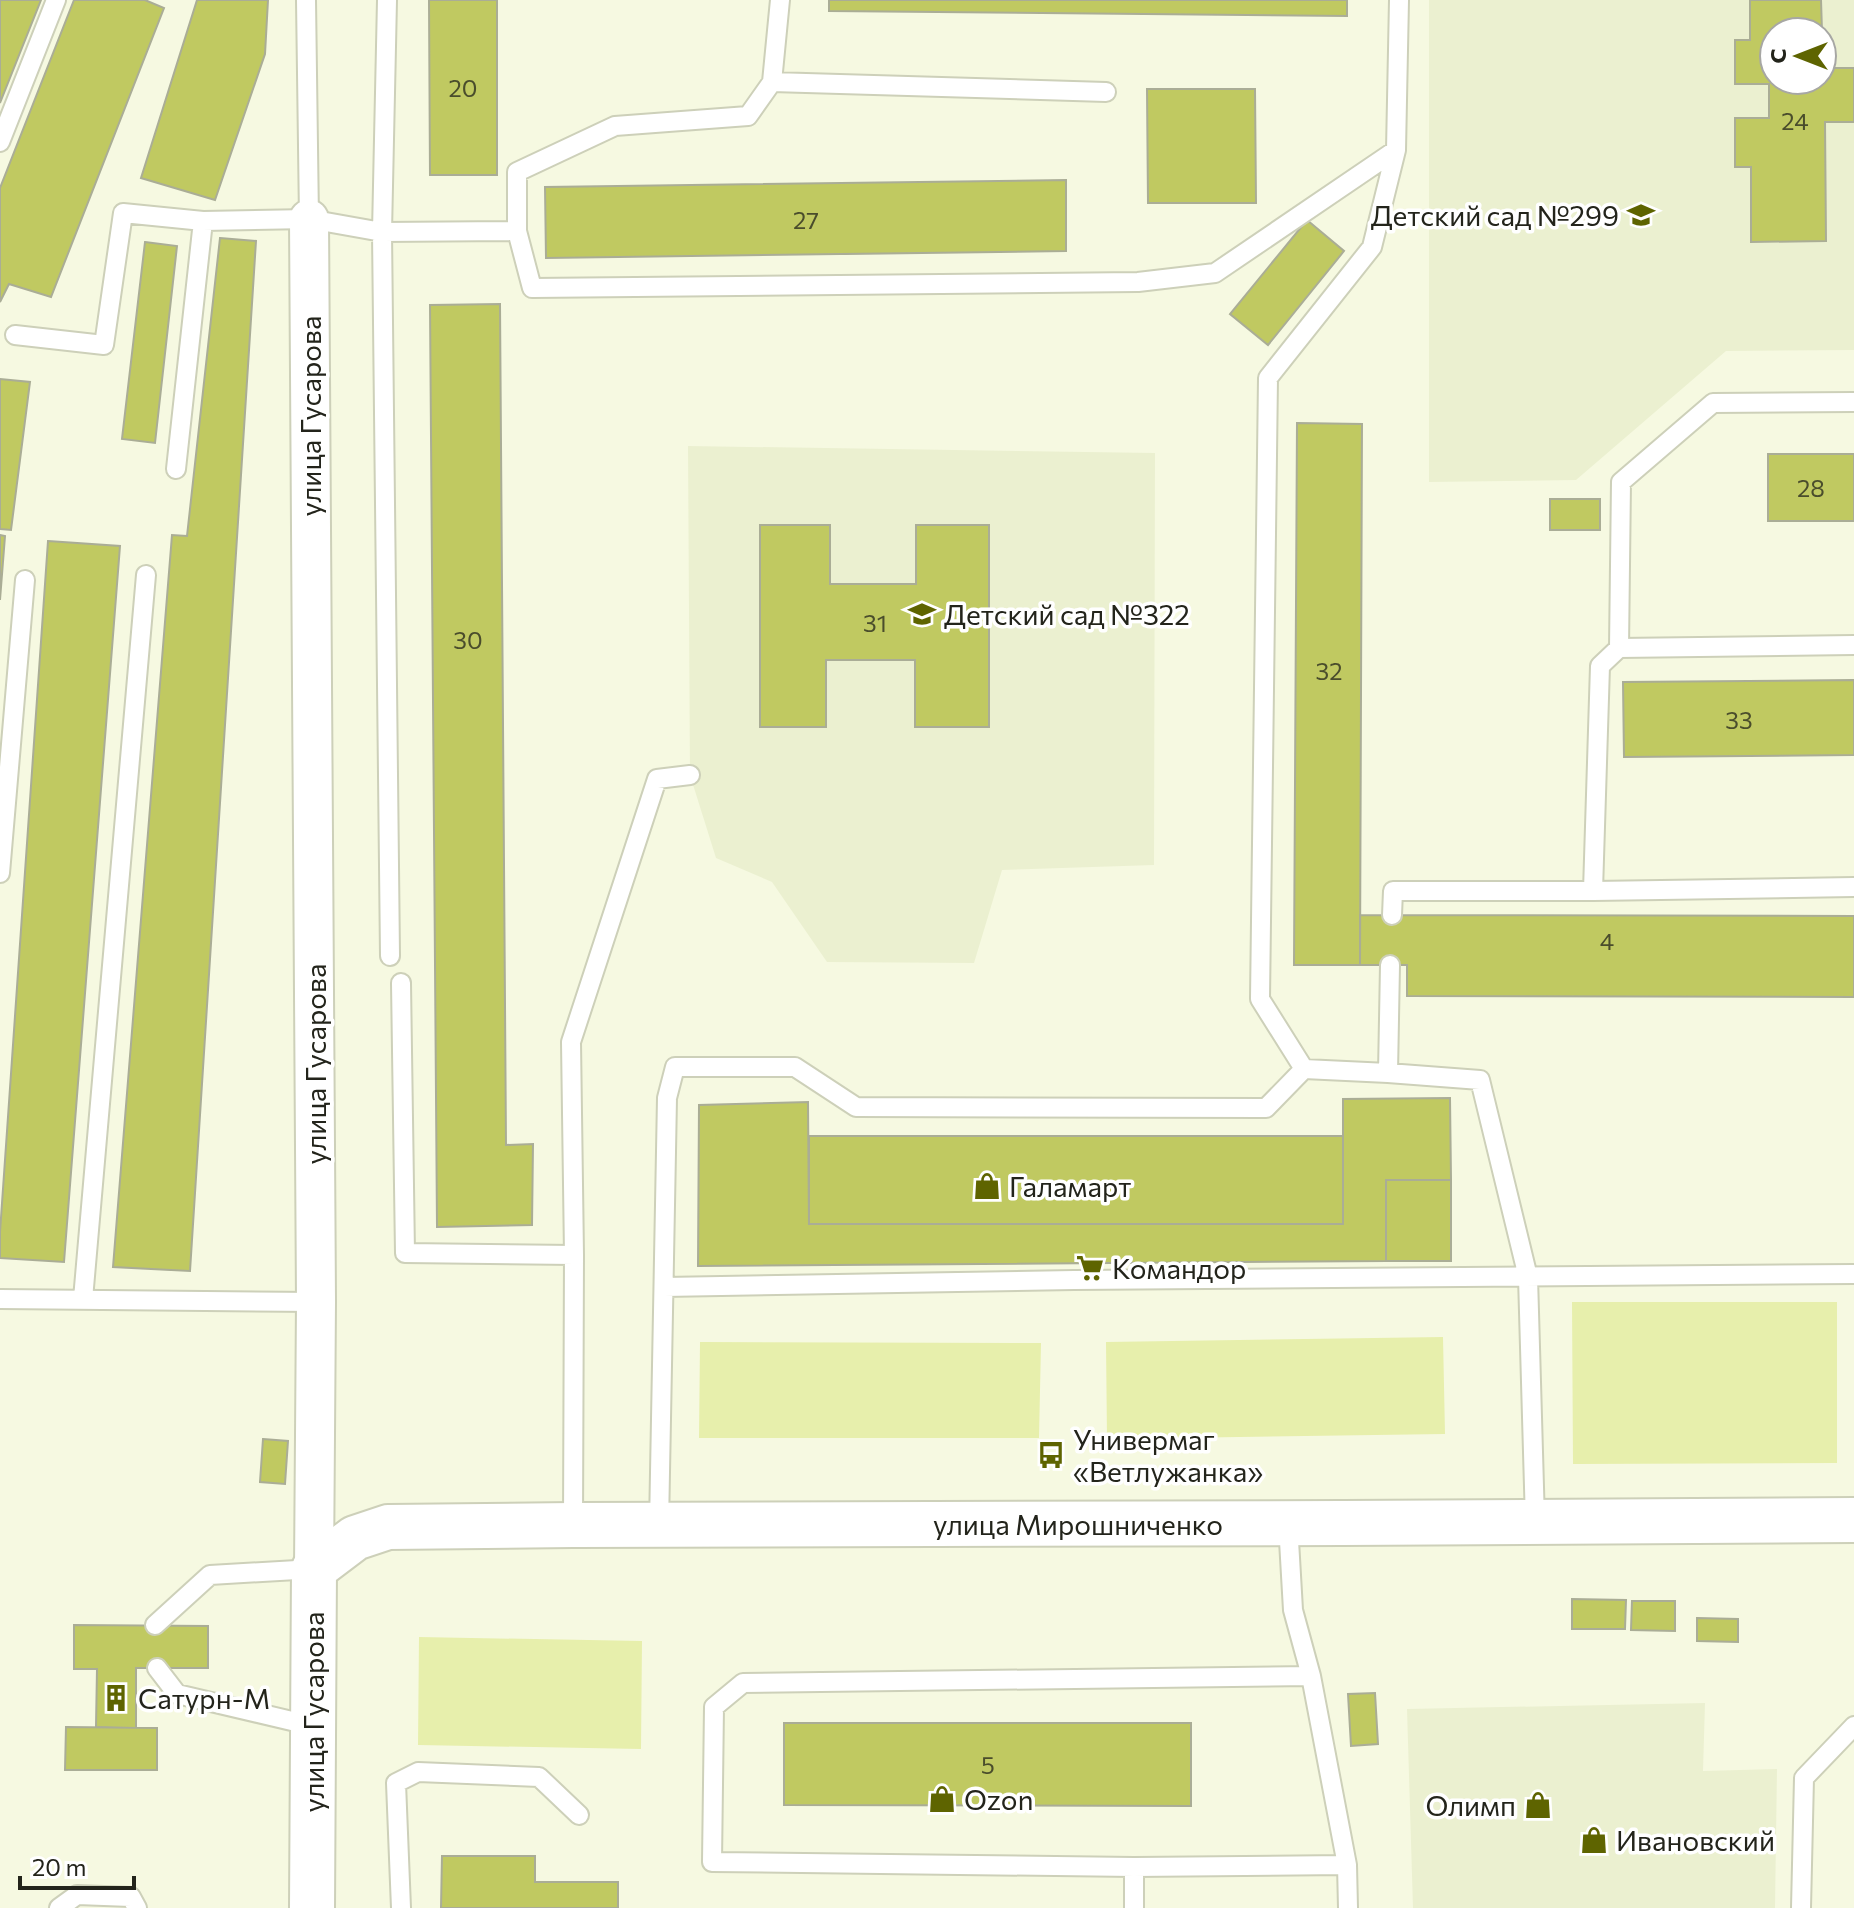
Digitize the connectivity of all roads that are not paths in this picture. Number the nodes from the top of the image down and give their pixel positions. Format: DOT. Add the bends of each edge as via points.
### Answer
graph roads {
  1 [pos="56,0"];
  2 [pos="306,0"];
  3 [pos="387,0"];
  4 [pos="780,0"];
  5 [pos="1399,0"];
  6 [pos="772,82"];
  7 [pos="1106,92"];
  8 [pos="0,142"];
  9 [pos="1396,150"];
  10 [pos="309,219"];
  11 [pos="203,221"];
  12 [pos="517,231"];
  13 [pos="382,232"];
  14 [pos="15,335"];
  15 [pos="1854,402"];
  16 [pos="176,469"];
  17 [pos="146,575"];
  18 [pos="25,580"];
  19 [pos="1854,645"];
  20 [pos="1619,648"];
  21 [pos="690,775"];
  22 [pos="0,873"];
  23 [pos="1854,887"];
  24 [pos="1593,891"];
  25 [pos="1392,915"];
  26 [pos="390,956"];
  27 [pos="1390,965"];
  28 [pos="401,983"];
  29 [pos="1304,1069"];
  30 [pos="1388,1073"];
  31 [pos="574,1255"];
  32 [pos="1854,1274"];
  33 [pos="1528,1277"];
  34 [pos="664,1287"];
  35 [pos="0,1299"];
  36 [pos="83,1299"];
  37 [pos="316,1302"];
  38 [pos="1854,1520"];
  39 [pos="1535,1522"];
  40 [pos="1288,1523"];
  41 [pos="573,1525"];
  42 [pos="659,1526"];
  43 [pos="314,1569"];
  44 [pos="155,1625"];
  45 [pos="157,1668"];
  46 [pos="1311,1676"];
  47 [pos="313,1726"];
  48 [pos="1854,1726"];
  49 [pos="579,1815"];
  50 [pos="1347,1865"];
  51 [pos="1134,1867"];
  52 [pos="59,1908"];
  53 [pos="137,1908"];
  54 [pos="312,1908"];
  55 [pos="401,1908"];
  56 [pos="1134,1908"];
  57 [pos="1348,1908"];
  58 [pos="1801,1908"];
  1 -- 8 [label="lane"];
  2 -- 10 [label="lane"];
  3 -- 13 [label="lane"];
  4 -- 6 [label="lane"];
  5 -- 9 [label="lane"];
  6 -- 7 [label="lane"];
  6 -- 12 [label="lane" via="748,116 615,126 517,172"];
  9 -- 12 [label="lane" via="1215,273 1138,282 532,288"];
  9 -- 29 [label="lane" via="1372,247 1268,378 1260,999"];
  10 -- 11 [label="lane"];
  10 -- 13 [label="lane"];
  10 -- 37 [label="street, улица Гусарова"];
  11 -- 14 [label="lane" via="123,213 104,345"];
  11 -- 16 [label="lane"];
  12 -- 13 [label="lane"];
  13 -- 26 [label="lane"];
  15 -- 20 [label="lane" via="1713,403 1621,482"];
  17 -- 36 [label="lane"];
  18 -- 22 [label="lane"];
  19 -- 20 [label="lane"];
  20 -- 24 [label="lane" via="1600,666"];
  21 -- 31 [label="lane" via="657,779 571,1042"];
  23 -- 24 [label="lane"];
  24 -- 25 [label="lane" via="1393,891"];
  27 -- 30 [label="lane"];
  28 -- 31 [label="lane" via="405,1253"];
  29 -- 30 [label="lane"];
  29 -- 34 [label="lane" via="1266,1108 856,1107 795,1067 675,1067 667,1098"];
  30 -- 33 [label="lane" via="1480,1080"];
  31 -- 41 [label="lane"];
  32 -- 33 [label="lane"];
  33 -- 34 [label="lane"];
  33 -- 39 [label="lane"];
  34 -- 42 [label="lane"];
  35 -- 36 [label="lane"];
  36 -- 37 [label="lane"];
  37 -- 43 [label="street, улица Гусарова"];
  38 -- 39 [label="street, улица Мирошниченко"];
  39 -- 40 [label="street, улица Мирошниченко"];
  40 -- 42 [label="street, улица Мирошниченко"];
  40 -- 46 [label="lane" via="1293,1610"];
  41 -- 42 [label="street, улица Мирошниченко"];
  41 -- 43 [label="street, улица Мирошниченко" via="388,1527 355,1538"];
  43 -- 44 [label="lane" via="210,1575"];
  43 -- 47 [label="street, улица Гусарова"];
  45 -- 47 [label="lane" via="177,1694"];
  46 -- 50 [label="lane"];
  46 -- 51 [label="lane" via="743,1683 714,1707 712,1862"];
  47 -- 54 [label="street, улица Гусарова"];
  48 -- 58 [label="lane" via="1804,1778"];
  49 -- 55 [label="lane" via="539,1777 418,1772 396,1783"];
  50 -- 51 [label="lane"];
  50 -- 57 [label="lane"];
  51 -- 56 [label="lane"];
  52 -- 53 [label="lane" via="77,1895 131,1897"];
}
